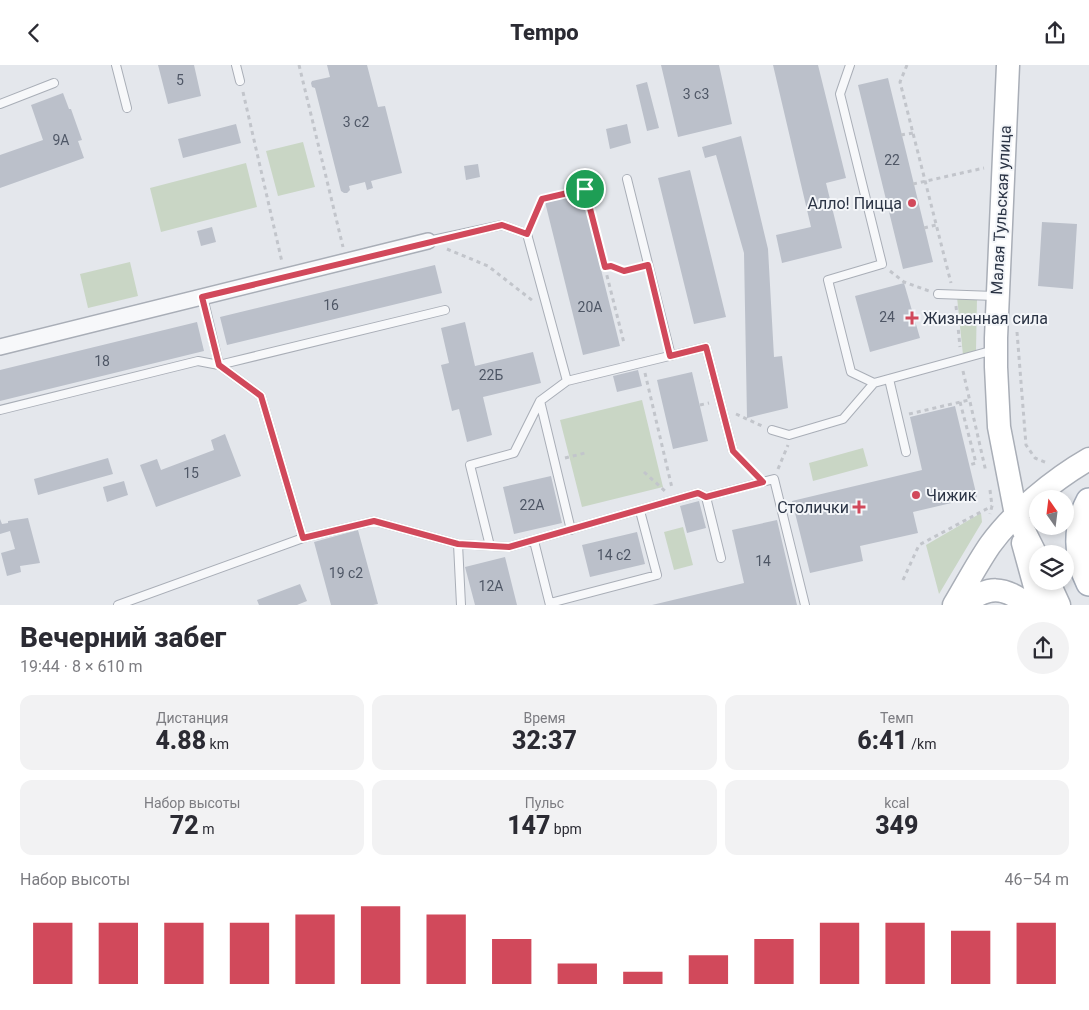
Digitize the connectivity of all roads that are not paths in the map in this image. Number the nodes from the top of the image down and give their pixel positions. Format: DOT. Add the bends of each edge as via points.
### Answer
graph roads {
  1 [pos="116,65"];
  2 [pos="236,65"];
  3 [pos="850,65"];
  4 [pos="1008,65"];
  5 [pos="240,81"];
  6 [pos="54,83"];
  7 [pos="0,103"];
  8 [pos="127,108"];
  9 [pos="627,179"];
  10 [pos="428,241"];
  11 [pos="938,294"];
  12 [pos="997,296"];
  13 [pos="202,297"];
  14 [pos="445,310"];
  15 [pos="0,347"];
  16 [pos="996,349"];
  17 [pos="670,356"];
  18 [pos="219,365"];
  19 [pos="889,379"];
  20 [pos="566,381"];
  21 [pos="874,383"];
  22 [pos="540,401"];
  23 [pos="0,410"];
  24 [pos="772,430"];
  25 [pos="733,451"];
  26 [pos="906,452"];
  27 [pos="1089,459"];
  28 [pos="706,497"];
  29 [pos="1089,501"];
  30 [pos="640,511"];
  31 [pos="1016,515"];
  32 [pos="571,530"];
  33 [pos="303,538"];
  34 [pos="534,541"];
  35 [pos="458,544"];
  36 [pos="1031,545"];
  37 [pos="490,546"];
  38 [pos="721,558"];
  39 [pos="1089,583"];
  40 [pos="1052,590"];
  41 [pos="550,604"];
  42 [pos="118,605"];
  43 [pos="461,605"];
  44 [pos="805,605"];
  45 [pos="954,605"];
  46 [pos="963,605"];
  47 [pos="1028,605"];
  48 [pos="1040,605"];
  49 [pos="1060,605"];
  1 -- 8 [label="lane"];
  2 -- 5 [label="lane"];
  3 -- 21 [label="lane" via="840,94 882,264 828,280 850,372"];
  4 -- 12 [label="main road, Малая Тульская улица"];
  6 -- 7 [label="lane"];
  9 -- 17 [label="lane"];
  10 -- 13 [label="street"];
  10 -- 20 [label="lane" via="502,225 527,234"];
  11 -- 12 [label="lane"];
  12 -- 16 [label="main road, Малая Тульская улица"];
  13 -- 15 [label="street"];
  13 -- 18 [label="lane"];
  14 -- 18 [label="lane"];
  16 -- 19 [label="lane"];
  16 -- 31 [label="main road, Малая Тульская улица" via="999,427"];
  17 -- 20 [label="lane"];
  17 -- 25 [label="lane" via="706,347"];
  18 -- 23 [label="lane" via="198,361"];
  18 -- 33 [label="lane" via="261,396"];
  19 -- 21 [label="lane"];
  19 -- 26 [label="lane"];
  20 -- 22 [label="lane"];
  21 -- 24 [label="lane" via="843,419 789,435"];
  22 -- 32 [label="lane"];
  22 -- 37 [label="lane" via="514,453 470,465"];
  27 -- 31 [label="main road"];
  28 -- 30 [label="lane" via="698,493"];
  28 -- 38 [label="lane"];
  28 -- 44 [label="lane" via="774,479"];
  29 -- 39 [label="main road" via="1078,531 1080,555"];
  30 -- 32 [label="lane"];
  30 -- 41 [label="lane" via="657,575"];
  31 -- 36 [label="main road, Малая Тульская улица"];
  31 -- 45 [label="main road" via="991,544"];
  31 -- 48 [label="main road"];
  32 -- 34 [label="lane"];
  33 -- 35 [label="lane" via="374,521"];
  33 -- 42 [label="lane"];
  34 -- 37 [label="lane" via="509,547"];
  34 -- 41 [label="lane"];
  35 -- 37 [label="lane"];
  35 -- 43 [label="lane"];
  40 -- 49 [label="main road"];
  46 -- 47 [label="main road" via="995,590 1004,590"];
}
